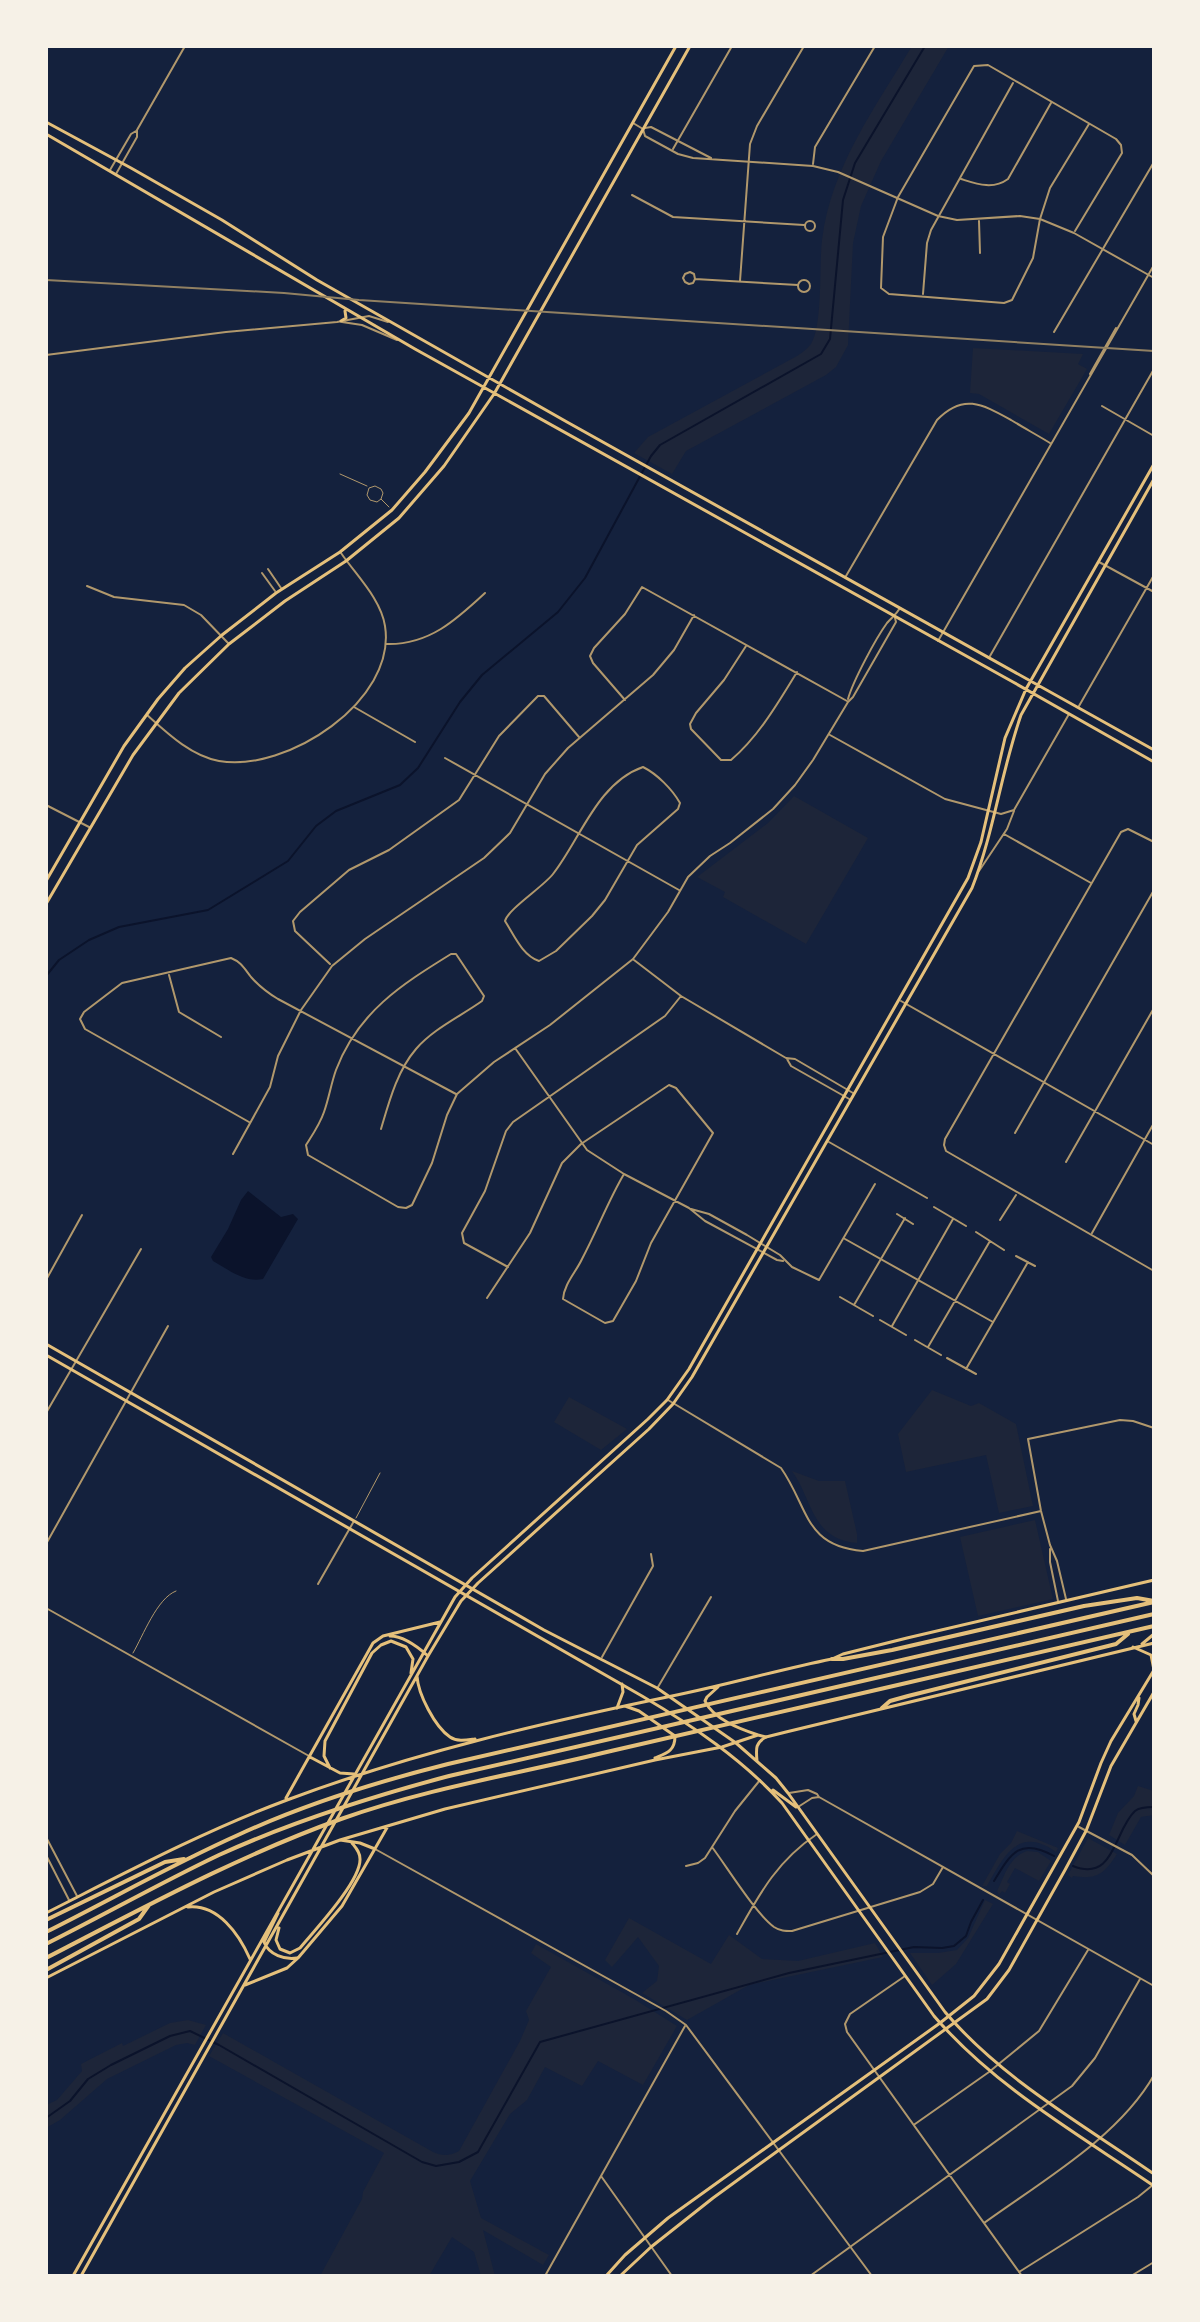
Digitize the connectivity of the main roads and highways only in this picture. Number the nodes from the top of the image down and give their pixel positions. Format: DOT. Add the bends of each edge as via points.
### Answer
graph roads {
  1 [pos="690,46"];
  2 [pos="674,48"];
  3 [pos="46,122"];
  4 [pos="46,134"];
  5 [pos="592,195"];
  6 [pos="602,200"];
  7 [pos="559,254"];
  8 [pos="569,260"];
  9 [pos="343,308"];
  10 [pos="339,321"];
  11 [pos="422,339"];
  12 [pos="415,349"];
  13 [pos="490,378"];
  14 [pos="500,384"];
  15 [pos="484,387"];
  16 [pos="494,394"];
  17 [pos="1154,464"];
  18 [pos="1154,479"];
  19 [pos="1133,502"];
  20 [pos="1139,505"];
  21 [pos="721,506"];
  22 [pos="715,516"];
  23 [pos="777,537"];
  24 [pos="771,547"];
  25 [pos="846,577"];
  26 [pos="841,586"];
  27 [pos="282,589"];
  28 [pos="276,593"];
  29 [pos="285,601"];
  30 [pos="1066,619"];
  31 [pos="1072,623"];
  32 [pos="1030,681"];
  33 [pos="1037,685"];
  34 [pos="1026,689"];
  35 [pos="1033,693"];
  36 [pos="1107,724"];
  37 [pos="1101,733"];
  38 [pos="1154,750"];
  39 [pos="998,762"];
  40 [pos="1154,762"];
  41 [pos="1006,763"];
  42 [pos="109,771"];
  43 [pos="120,776"];
  44 [pos="51,873"];
  45 [pos="968,878"];
  46 [pos="59,879"];
  47 [pos="46,881"];
  48 [pos="975,881"];
  49 [pos="46,904"];
  50 [pos="931,943"];
  51 [pos="939,947"];
  52 [pos="802,1171"];
  53 [pos="808,1175"];
  54 [pos="46,1344"];
  55 [pos="46,1355"];
  56 [pos="244,1457"];
  57 [pos="239,1466"];
  58 [pos="573,1488"];
  59 [pos="580,1492"];
  60 [pos="566,1494"];
  61 [pos="571,1500"];
  62 [pos="508,1545"];
  63 [pos="403,1548"];
  64 [pos="515,1550"];
  65 [pos="397,1556"];
  66 [pos="1154,1580"];
  67 [pos="466,1585"];
  68 [pos="473,1588"];
  69 [pos="460,1592"];
  70 [pos="466,1595"];
  71 [pos="1154,1602"];
  72 [pos="1154,1614"];
  73 [pos="440,1622"];
  74 [pos="1154,1626"];
  75 [pos="544,1630"];
  76 [pos="1129,1632"];
  77 [pos="1154,1634"];
  78 [pos="383,1636"];
  79 [pos="540,1638"];
  80 [pos="1154,1643"];
  81 [pos="1139,1646"];
  82 [pos="1133,1647"];
  83 [pos="423,1652"];
  84 [pos="428,1656"];
  85 [pos="832,1659"];
  86 [pos="1154,1670"];
  87 [pos="410,1675"];
  88 [pos="417,1676"];
  89 [pos="1152,1677"];
  90 [pos="622,1684"];
  91 [pos="725,1684"];
  92 [pos="1154,1692"];
  93 [pos="1139,1694"];
  94 [pos="671,1697"];
  95 [pos="649,1700"];
  96 [pos="625,1706"];
  97 [pos="617,1708"];
  98 [pos="882,1708"];
  99 [pos="1136,1721"];
  100 [pos="758,1735"];
  101 [pos="766,1737"];
  102 [pos="481,1739"];
  103 [pos="736,1743"];
  104 [pos="722,1747"];
  105 [pos="309,1756"];
  106 [pos="1102,1760"];
  107 [pos="757,1761"];
  108 [pos="644,1762"];
  109 [pos="1111,1766"];
  110 [pos="330,1768"];
  111 [pos="358,1775"];
  112 [pos="762,1781"];
  113 [pos="284,1801"];
  114 [pos="797,1807"];
  115 [pos="389,1824"];
  116 [pos="340,1840"];
  117 [pos="352,1843"];
  118 [pos="375,1849"];
  119 [pos="190,1858"];
  120 [pos="151,1903"];
  121 [pos="280,1906"];
  122 [pos="184,1908"];
  123 [pos="46,1913"];
  124 [pos="46,1920"];
  125 [pos="281,1920"];
  126 [pos="881,1926"];
  127 [pos="873,1931"];
  128 [pos="46,1932"];
  129 [pos="46,1944"];
  130 [pos="266,1948"];
  131 [pos="46,1958"];
  132 [pos="298,1958"];
  133 [pos="250,1959"];
  134 [pos="999,1964"];
  135 [pos="46,1970"];
  136 [pos="1009,1970"];
  137 [pos="46,1978"];
  138 [pos="245,1985"];
  139 [pos="223,2008"];
  140 [pos="229,2012"];
  141 [pos="949,2017"];
  142 [pos="940,2023"];
  143 [pos="955,2024"];
  144 [pos="947,2031"];
  145 [pos="194,2058"];
  146 [pos="201,2062"];
  147 [pos="175,2091"];
  148 [pos="183,2095"];
  149 [pos="823,2106"];
  150 [pos="829,2114"];
  151 [pos="1154,2174"];
  152 [pos="1154,2185"];
  153 [pos="706,2190"];
  154 [pos="713,2198"];
  155 [pos="101,2225"];
  156 [pos="108,2229"];
  157 [pos="73,2276"];
  158 [pos="81,2276"];
  159 [pos="606,2276"];
  160 [pos="620,2276"];
  1 -- 6 [label="main road"];
  2 -- 5 [label="main road"];
  3 -- 11 [label="main road"];
  4 -- 9 [label="main road"];
  5 -- 6 [label="main road"];
  5 -- 7 [label="main road"];
  6 -- 8 [label="main road"];
  7 -- 8 [label="main road"];
  7 -- 13 [label="main road"];
  8 -- 14 [label="main road"];
  9 -- 10 [label="main road" via="347,316"];
  9 -- 12 [label="main road"];
  11 -- 12 [label="main road"];
  11 -- 13 [label="main road"];
  12 -- 15 [label="main road"];
  13 -- 14 [label="main road"];
  13 -- 15 [label="main road"];
  14 -- 16 [label="main road"];
  14 -- 21 [label="main road"];
  15 -- 16 [label="main road"];
  15 -- 27 [label="main road" via="392,510"];
  16 -- 22 [label="main road"];
  16 -- 29 [label="main road" via="399,518"];
  17 -- 19 [label="main road"];
  18 -- 20 [label="main road"];
  19 -- 20 [label="main road"];
  19 -- 30 [label="main road"];
  20 -- 31 [label="main road"];
  21 -- 22 [label="main road"];
  21 -- 23 [label="main road"];
  22 -- 24 [label="main road"];
  23 -- 24 [label="main road"];
  23 -- 25 [label="main road"];
  24 -- 26 [label="main road"];
  25 -- 26 [label="main road"];
  25 -- 32 [label="main road"];
  26 -- 34 [label="main road"];
  27 -- 28 [label="main road"];
  27 -- 29 [label="main road"];
  28 -- 29 [label="main road"];
  28 -- 42 [label="main road" via="185,668"];
  29 -- 43 [label="main road" via="229,644 179,693"];
  30 -- 31 [label="main road"];
  30 -- 32 [label="main road"];
  31 -- 33 [label="main road"];
  32 -- 33 [label="main road"];
  32 -- 34 [label="main road"];
  33 -- 35 [label="main road"];
  33 -- 36 [label="main road"];
  34 -- 35 [label="main road"];
  34 -- 39 [label="main road"];
  35 -- 37 [label="main road"];
  35 -- 41 [label="main road"];
  36 -- 37 [label="main road"];
  36 -- 38 [label="main road"];
  37 -- 40 [label="main road"];
  39 -- 41 [label="main road"];
  39 -- 45 [label="main road"];
  41 -- 48 [label="main road"];
  42 -- 43 [label="main road"];
  42 -- 44 [label="main road"];
  43 -- 46 [label="main road"];
  44 -- 46 [label="main road"];
  44 -- 47 [label="main road"];
  45 -- 48 [label="main road"];
  45 -- 50 [label="main road"];
  46 -- 49 [label="main road"];
  48 -- 51 [label="main road"];
  50 -- 51 [label="main road"];
  50 -- 52 [label="main road"];
  51 -- 53 [label="main road"];
  52 -- 53 [label="main road"];
  52 -- 58 [label="main road" via="667,1400"];
  53 -- 59 [label="main road" via="673,1404"];
  54 -- 56 [label="main road"];
  55 -- 57 [label="main road"];
  56 -- 57 [label="main road"];
  56 -- 63 [label="main road"];
  57 -- 65 [label="main road"];
  58 -- 59 [label="main road"];
  58 -- 60 [label="main road"];
  59 -- 61 [label="main road"];
  60 -- 61 [label="main road"];
  60 -- 62 [label="main road"];
  61 -- 64 [label="main road"];
  62 -- 64 [label="main road"];
  62 -- 67 [label="main road"];
  63 -- 65 [label="main road"];
  63 -- 67 [label="main road"];
  64 -- 68 [label="main road"];
  65 -- 69 [label="main road"];
  66 -- 85 [label="main road"];
  67 -- 68 [label="main road"];
  67 -- 69 [label="main road"];
  68 -- 70 [label="main road"];
  68 -- 75 [label="main road"];
  69 -- 70 [label="main road"];
  69 -- 73 [label="main road"];
  70 -- 79 [label="main road"];
  70 -- 84 [label="main road"];
  71 -- 85 [label="highway" via="1137,1598 1084,1606"];
  71 -- 119 [label="highway" via="448,1764 308,1806"];
  72 -- 129 [label="highway" via="449,1776 327,1811 210,1859"];
  73 -- 78 [label="main road"];
  73 -- 83 [label="main road"];
  74 -- 76 [label="highway"];
  75 -- 79 [label="main road"];
  75 -- 94 [label="main road"];
  76 -- 98 [label="highway" via="1116,1644 908,1696"];
  76 -- 120 [label="highway" via="378,1807 245,1857"];
  77 -- 81 [label="main road"];
  78 -- 83 [label="main road" via="398,1636"];
  78 -- 105 [label="main road" via="373,1643"];
  79 -- 90 [label="main road"];
  80 -- 81 [label="main road"];
  81 -- 82 [label="main road"];
  82 -- 86 [label="main road" via="1151,1655"];
  82 -- 98 [label="main road"];
  83 -- 84 [label="main road"];
  83 -- 87 [label="main road"];
  84 -- 88 [label="main road"];
  85 -- 91 [label="main road"];
  86 -- 89 [label="main road"];
  87 -- 110 [label="main road" via="413,1659 406,1647 391,1641 375,1649 325,1741"];
  87 -- 121 [label="main road"];
  88 -- 102 [label="main road" via="429,1709 450,1737"];
  88 -- 125 [label="main road"];
  89 -- 93 [label="main road"];
  90 -- 95 [label="main road"];
  90 -- 97 [label="main road"];
  91 -- 94 [label="main road"];
  91 -- 100 [label="main road" via="707,1697 708,1707 730,1724"];
  92 -- 99 [label="main road"];
  93 -- 99 [label="main road"];
  93 -- 106 [label="main road"];
  94 -- 95 [label="main road"];
  94 -- 103 [label="main road"];
  95 -- 96 [label="main road"];
  95 -- 104 [label="main road"];
  96 -- 97 [label="main road"];
  96 -- 108 [label="main road" via="675,1736 671,1751"];
  97 -- 102 [label="main road"];
  98 -- 101 [label="main road"];
  99 -- 109 [label="main road"];
  100 -- 101 [label="main road"];
  100 -- 103 [label="main road"];
  101 -- 107 [label="main road" via="757,1745"];
  102 -- 111 [label="main road"];
  103 -- 104 [label="main road"];
  103 -- 107 [label="main road"];
  104 -- 108 [label="main road"];
  104 -- 112 [label="main road"];
  105 -- 110 [label="main road"];
  105 -- 113 [label="main road"];
  106 -- 109 [label="main road"];
  106 -- 134 [label="main road" via="1076,1826"];
  107 -- 114 [label="main road"];
  108 -- 115 [label="main road"];
  109 -- 136 [label="main road" via="1086,1831"];
  110 -- 111 [label="main road"];
  111 -- 113 [label="main road"];
  112 -- 114 [label="main road"];
  112 -- 127 [label="main road"];
  113 -- 123 [label="main road" via="199,1836"];
  114 -- 126 [label="main road"];
  115 -- 116 [label="main road"];
  115 -- 118 [label="main road"];
  116 -- 117 [label="main road"];
  116 -- 122 [label="main road"];
  117 -- 118 [label="main road"];
  117 -- 125 [label="main road" via="359,1866 337,1904 293,1952 284,1952 277,1943"];
  118 -- 132 [label="main road" via="342,1906"];
  119 -- 124 [label="highway" via="165,1862"];
  119 -- 128 [label="highway"];
  120 -- 131 [label="highway"];
  120 -- 135 [label="highway" via="139,1919"];
  121 -- 130 [label="main road"];
  121 -- 133 [label="main road"];
  122 -- 133 [label="main road" via="208,1909 220,1917"];
  122 -- 137 [label="main road"];
  125 -- 130 [label="main road"];
  126 -- 127 [label="main road"];
  126 -- 141 [label="main road"];
  127 -- 142 [label="main road"];
  130 -- 132 [label="main road" via="288,1960"];
  130 -- 138 [label="main road"];
  132 -- 138 [label="main road"];
  133 -- 139 [label="main road"];
  134 -- 136 [label="main road"];
  134 -- 141 [label="main road"];
  136 -- 143 [label="main road" via="987,1999"];
  138 -- 140 [label="main road"];
  139 -- 140 [label="main road"];
  139 -- 145 [label="main road"];
  140 -- 146 [label="main road"];
  141 -- 142 [label="main road"];
  141 -- 143 [label="main road"];
  142 -- 144 [label="main road"];
  142 -- 149 [label="main road"];
  143 -- 144 [label="main road"];
  143 -- 151 [label="main road" via="998,2065"];
  144 -- 150 [label="main road"];
  144 -- 152 [label="main road" via="989,2072"];
  145 -- 146 [label="main road"];
  145 -- 147 [label="main road"];
  146 -- 148 [label="main road"];
  147 -- 148 [label="main road"];
  147 -- 155 [label="main road"];
  148 -- 156 [label="main road"];
  149 -- 150 [label="main road"];
  149 -- 153 [label="main road"];
  150 -- 154 [label="main road"];
  153 -- 154 [label="main road"];
  153 -- 159 [label="main road" via="644,2237"];
  154 -- 160 [label="main road"];
  155 -- 156 [label="main road"];
  155 -- 157 [label="main road"];
  156 -- 158 [label="main road"];
}
